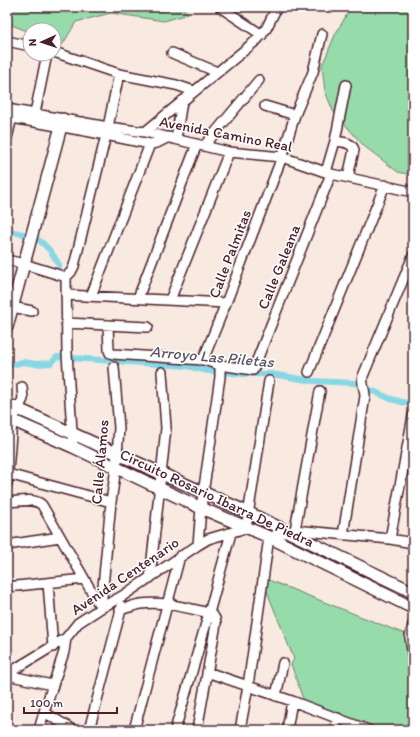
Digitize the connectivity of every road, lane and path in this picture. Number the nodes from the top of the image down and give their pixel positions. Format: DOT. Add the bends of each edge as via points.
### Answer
graph roads {
  1 [pos="220,7"];
  2 [pos="278,7"];
  3 [pos="322,34"];
  4 [pos="262,35"];
  5 [pos="7,41"];
  6 [pos="22,44"];
  7 [pos="172,53"];
  8 [pos="62,55"];
  9 [pos="45,62"];
  10 [pos="217,72"];
  11 [pos="119,74"];
  12 [pos="259,80"];
  13 [pos="346,85"];
  14 [pos="194,91"];
  15 [pos="182,101"];
  16 [pos="265,106"];
  17 [pos="11,112"];
  18 [pos="35,113"];
  19 [pos="295,114"];
  20 [pos="83,122"];
  21 [pos="42,123"];
  22 [pos="62,123"];
  23 [pos="106,131"];
  24 [pos="91,132"];
  25 [pos="145,132"];
  26 [pos="7,138"];
  27 [pos="172,138"];
  28 [pos="335,141"];
  29 [pos="150,144"];
  30 [pos="201,145"];
  31 [pos="229,152"];
  32 [pos="282,157"];
  33 [pos="328,173"];
  34 [pos="348,177"];
  35 [pos="385,185"];
  36 [pos="413,192"];
  37 [pos="413,256"];
  38 [pos="7,260"];
  39 [pos="24,264"];
  40 [pos="66,276"];
  41 [pos="66,295"];
  42 [pos="91,296"];
  43 [pos="138,298"];
  44 [pos="170,300"];
  45 [pos="226,303"];
  46 [pos="10,306"];
  47 [pos="32,311"];
  48 [pos="66,322"];
  49 [pos="108,325"];
  50 [pos="7,327"];
  51 [pos="148,328"];
  52 [pos="203,360"];
  53 [pos="114,367"];
  54 [pos="220,370"];
  55 [pos="162,372"];
  56 [pos="309,372"];
  57 [pos="270,381"];
  58 [pos="22,387"];
  59 [pos="320,391"];
  60 [pos="7,404"];
  61 [pos="18,408"];
  62 [pos="413,416"];
  63 [pos="10,419"];
  64 [pos="72,433"];
  65 [pos="73,447"];
  66 [pos="117,454"];
  67 [pos="116,468"];
  68 [pos="8,474"];
  69 [pos="161,474"];
  70 [pos="7,484"];
  71 [pos="159,489"];
  72 [pos="203,493"];
  73 [pos="7,502"];
  74 [pos="111,502"];
  75 [pos="201,508"];
  76 [pos="249,513"];
  77 [pos="246,528"];
  78 [pos="291,531"];
  79 [pos="231,532"];
  80 [pos="344,535"];
  81 [pos="60,537"];
  82 [pos="269,537"];
  83 [pos="390,539"];
  84 [pos="413,543"];
  85 [pos="7,545"];
  86 [pos="198,545"];
  87 [pos="180,556"];
  88 [pos="150,578"];
  89 [pos="84,579"];
  90 [pos="48,583"];
  91 [pos="7,587"];
  92 [pos="413,592"];
  93 [pos="124,595"];
  94 [pos="168,604"];
  95 [pos="100,608"];
  96 [pos="413,608"];
  97 [pos="120,610"];
  98 [pos="209,613"];
  99 [pos="413,624"];
  100 [pos="66,638"];
  101 [pos="53,647"];
  102 [pos="413,658"];
  103 [pos="283,663"];
  104 [pos="207,672"];
  105 [pos="7,675"];
  106 [pos="52,685"];
  107 [pos="248,686"];
  108 [pos="276,696"];
  109 [pos="292,702"];
  110 [pos="44,712"];
  111 [pos="338,718"];
  112 [pos="70,729"];
  113 [pos="39,730"];
  114 [pos="89,730"];
  115 [pos="134,730"];
  116 [pos="175,730"];
  117 [pos="197,730"];
  118 [pos="240,730"];
  119 [pos="287,730"];
  120 [pos="336,730"];
  121 [pos="368,730"];
  1 -- 4 [label="street"];
  2 -- 4 [label="street"];
  3 -- 19 [label="street, Calle Palmitas" via="313,72"];
  4 -- 10 [label="street"];
  5 -- 6 [label="street"];
  7 -- 10 [label="street"];
  8 -- 11 [label="street"];
  9 -- 18 [label="street"];
  10 -- 14 [label="street"];
  11 -- 14 [label="street"];
  11 -- 23 [label="street"];
  12 -- 30 [label="street"];
  13 -- 28 [label="street, Calle Galeana"];
  14 -- 15 [label="street"];
  15 -- 25 [label="street"];
  15 -- 27 [label="street"];
  16 -- 19 [label="street"];
  17 -- 18 [label="street, Avenida Camino Real"];
  17 -- 21 [label="street"];
  17 -- 26 [label="street"];
  18 -- 21 [label="street"];
  18 -- 22 [label="street, Avenida Camino Real"];
  19 -- 32 [label="street, Calle Palmitas"];
  20 -- 22 [label="street, Avenida Camino Real"];
  20 -- 23 [label="street, Avenida Camino Real"];
  20 -- 24 [label="street"];
  21 -- 22 [label="street"];
  22 -- 24 [label="street"];
  22 -- 39 [label="main road"];
  23 -- 24 [label="street"];
  23 -- 25 [label="street, Avenida Camino Real"];
  23 -- 29 [label="street"];
  23 -- 40 [label="street" via="74,266"];
  25 -- 27 [label="street, Avenida Camino Real"];
  27 -- 29 [label="street"];
  27 -- 30 [label="street, Avenida Camino Real"];
  28 -- 33 [label="street, Calle Galeana"];
  28 -- 34 [label="street" via="351,144 353,147"];
  29 -- 42 [label="street"];
  30 -- 31 [label="street, Avenida Camino Real"];
  30 -- 43 [label="street"];
  31 -- 32 [label="street, Avenida Camino Real"];
  31 -- 44 [label="street"];
  32 -- 33 [label="street, Avenida Camino Real"];
  32 -- 45 [label="street, Calle Palmitas"];
  33 -- 34 [label="street, Avenida Camino Real"];
  33 -- 54 [label="street, Calle Galeana" via="253,370"];
  34 -- 35 [label="street, Avenida Camino Real"];
  35 -- 36 [label="street, Avenida Camino Real"];
  35 -- 56 [label="street"];
  37 -- 80 [label="street" via="362,380 365,396"];
  38 -- 39 [label="street"];
  39 -- 40 [label="street"];
  39 -- 46 [label="main road"];
  40 -- 41 [label="street"];
  41 -- 42 [label="street"];
  41 -- 48 [label="street"];
  42 -- 43 [label="street"];
  43 -- 44 [label="street"];
  44 -- 45 [label="street"];
  45 -- 52 [label="street, Calle Palmitas"];
  46 -- 47 [label="street"];
  46 -- 50 [label="main road"];
  48 -- 49 [label="street"];
  48 -- 64 [label="street"];
  49 -- 51 [label="street"];
  49 -- 52 [label="street" via="110,353"];
  52 -- 54 [label="street"];
  53 -- 66 [label="street, Calle Álamos" via="119,428"];
  54 -- 72 [label="street"];
  55 -- 69 [label="street" via="166,428"];
  57 -- 76 [label="street"];
  58 -- 61 [label="street" via="22,398"];
  59 -- 78 [label="street"];
  60 -- 61 [label="main road"];
  61 -- 63 [label="street"];
  61 -- 64 [label="main road"];
  62 -- 83 [label="street"];
  63 -- 65 [label="main road, Circuito Rosario Ibarra De Piedra"];
  63 -- 68 [label="street"];
  64 -- 65 [label="street"];
  64 -- 66 [label="main road"];
  65 -- 67 [label="main road, Circuito Rosario Ibarra De Piedra"];
  66 -- 67 [label="street, Calle Álamos"];
  66 -- 69 [label="main road"];
  67 -- 71 [label="main road, Circuito Rosario Ibarra De Piedra"];
  67 -- 74 [label="street, Calle Álamos"];
  68 -- 70 [label="street"];
  68 -- 74 [label="street"];
  69 -- 71 [label="street"];
  69 -- 72 [label="main road"];
  71 -- 75 [label="main road, Circuito Rosario Ibarra De Piedra"];
  71 -- 88 [label="street"];
  72 -- 75 [label="street"];
  72 -- 76 [label="main road"];
  73 -- 81 [label="street" via="39,502"];
  74 -- 95 [label="street, Calle Álamos"];
  75 -- 77 [label="main road, Circuito Rosario Ibarra De Piedra"];
  75 -- 86 [label="street"];
  76 -- 77 [label="street"];
  76 -- 78 [label="main road"];
  77 -- 79 [label="street, Avenida Centenario"];
  77 -- 82 [label="main road, Circuito Rosario Ibarra De Piedra"];
  78 -- 80 [label="street"];
  78 -- 82 [label="street"];
  78 -- 92 [label="main road"];
  79 -- 86 [label="street, Avenida Centenario"];
  79 -- 98 [label="street"];
  80 -- 83 [label="street"];
  81 -- 85 [label="street"];
  81 -- 89 [label="street"];
  82 -- 96 [label="main road, Circuito Rosario Ibarra De Piedra"];
  82 -- 107 [label="street"];
  83 -- 84 [label="street"];
  86 -- 87 [label="street, Avenida Centenario"];
  87 -- 88 [label="street, Avenida Centenario"];
  87 -- 94 [label="street"];
  88 -- 93 [label="street, Avenida Centenario"];
  89 -- 90 [label="street"];
  89 -- 95 [label="street"];
  90 -- 91 [label="street"];
  90 -- 101 [label="street"];
  93 -- 95 [label="street, Avenida Centenario"];
  93 -- 97 [label="street"];
  94 -- 97 [label="street" via="140,604"];
  94 -- 98 [label="street"];
  94 -- 115 [label="street"];
  95 -- 100 [label="street, Avenida Centenario" via="78,623"];
  97 -- 114 [label="street"];
  98 -- 104 [label="street" via="216,619 216,624"];
  98 -- 116 [label="street"];
  99 -- 102 [label="street" via="410,637"];
  100 -- 101 [label="street, Avenida Centenario"];
  100 -- 106 [label="street" via="64,652"];
  101 -- 105 [label="street, Avenida Centenario"];
  103 -- 108 [label="street"];
  104 -- 107 [label="street"];
  104 -- 117 [label="street"];
  105 -- 106 [label="street"];
  106 -- 110 [label="street"];
  107 -- 108 [label="street"];
  107 -- 118 [label="street"];
  108 -- 109 [label="street"];
  109 -- 111 [label="street"];
  109 -- 119 [label="street"];
  110 -- 112 [label="street"];
  110 -- 113 [label="street"];
  111 -- 120 [label="street"];
  111 -- 121 [label="street"];
}
